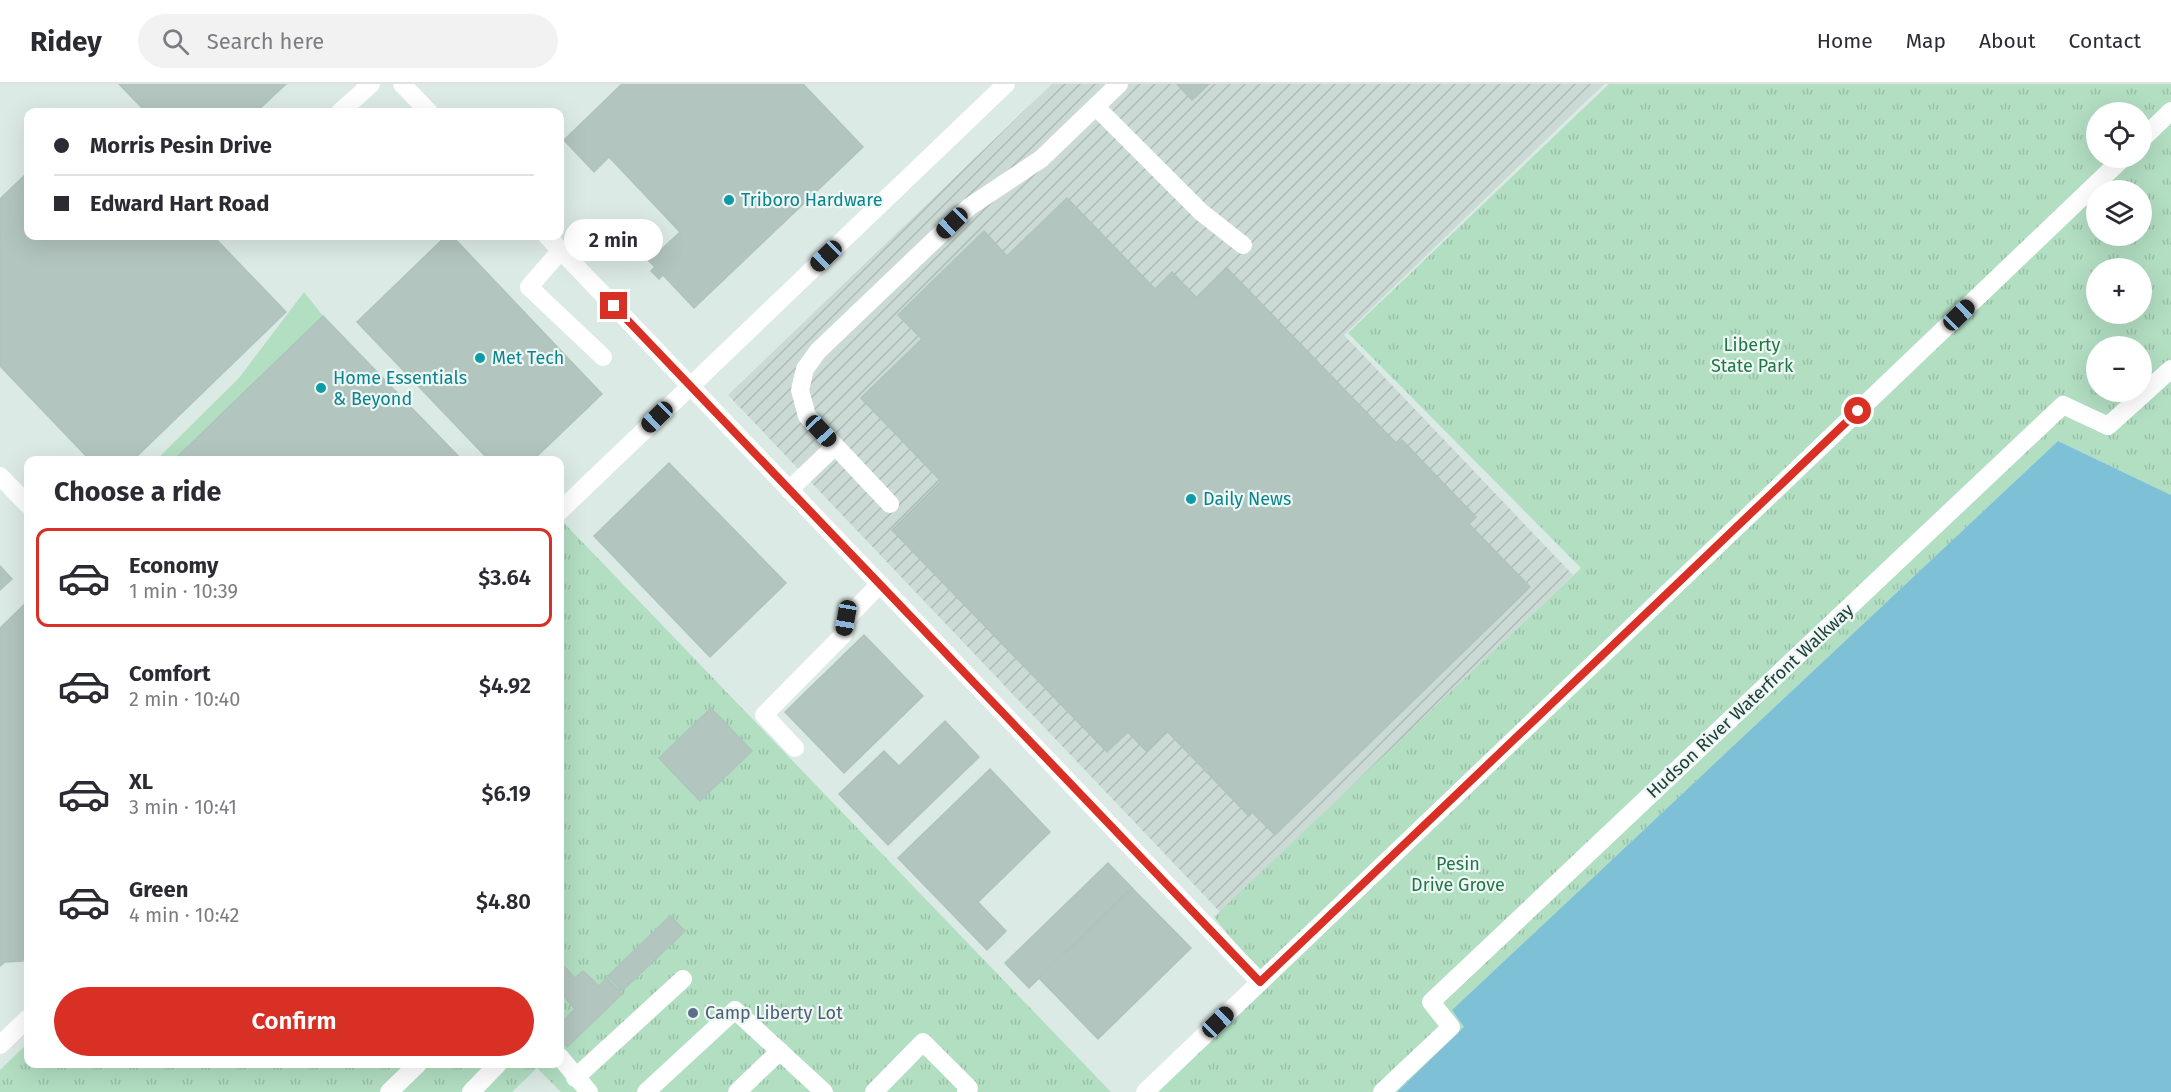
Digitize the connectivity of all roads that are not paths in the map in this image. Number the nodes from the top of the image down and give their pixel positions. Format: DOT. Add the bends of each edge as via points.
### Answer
graph roads {
  1 [pos="371,84"];
  2 [pos="402,84"];
  3 [pos="1119,84"];
  4 [pos="996,87"];
  5 [pos="1096,107"];
  6 [pos="344,108"];
  7 [pos="425,108"];
  8 [pos="2171,111"];
  9 [pos="2152,129"];
  10 [pos="2113,168"];
  11 [pos="551,240"];
  12 [pos="1243,245"];
  13 [pos="561,250"];
  14 [pos="603,357"];
  15 [pos="2171,369"];
  16 [pos="690,386"];
  17 [pos="835,446"];
  18 [pos="0,476"];
  19 [pos="789,490"];
  20 [pos="24,501"];
  21 [pos="890,504"];
  22 [pos="564,506"];
  23 [pos="880,584"];
  24 [pos="795,748"];
  25 [pos="683,979"];
  26 [pos="1260,982"];
  27 [pos="24,1022"];
  28 [pos="0,1045"];
  29 [pos="780,1051"];
  30 [pos="564,1063"];
  31 [pos="414,1068"];
  32 [pos="494,1068"];
  33 [pos="575,1078"];
  34 [pos="818,1090"];
  35 [pos="389,1092"];
  36 [pos="471,1092"];
  37 [pos="589,1092"];
  38 [pos="646,1092"];
  39 [pos="737,1092"];
  40 [pos="874,1092"];
  41 [pos="966,1092"];
  42 [pos="1145,1092"];
  43 [pos="1382,1092"];
  1 -- 6 [label="street"];
  2 -- 7 [label="street"];
  3 -- 5 [label="street"];
  4 -- 16 [label="street"];
  5 -- 12 [label="street" via="1201,212"];
  5 -- 17 [label="street" via="1041,159 969,207 818,351 805,369 800,390 807,416"];
  8 -- 9 [label="street"];
  10 -- 26 [label="street"];
  11 -- 13 [label="street"];
  13 -- 14 [label="street" via="529,287"];
  13 -- 16 [label="street"];
  15 -- 43 [label="street, Hudson River Waterfront Walkway" via="2108,426 2062,405 1431,1002 1451,1027"];
  16 -- 19 [label="street"];
  16 -- 22 [label="street"];
  17 -- 19 [label="street"];
  17 -- 21 [label="street"];
  18 -- 20 [label="street"];
  19 -- 23 [label="street"];
  23 -- 24 [label="street" via="846,618 843,635 764,715"];
  23 -- 26 [label="street"];
  25 -- 33 [label="street"];
  26 -- 42 [label="street"];
  27 -- 28 [label="street"];
  29 -- 34 [label="street"];
  29 -- 38 [label="street" via="735,1010"];
  29 -- 39 [label="street"];
  30 -- 33 [label="street"];
  31 -- 35 [label="street"];
  32 -- 36 [label="street"];
  33 -- 37 [label="street"];
  40 -- 41 [label="street" via="923,1042 969,1088"];
}
